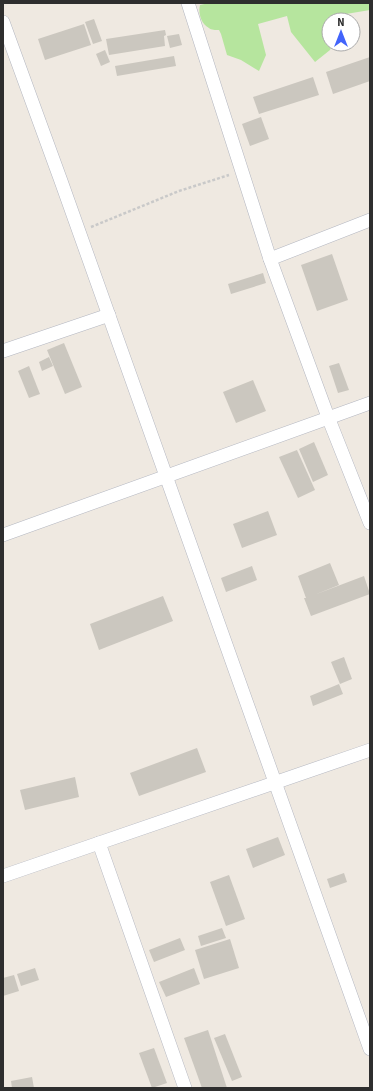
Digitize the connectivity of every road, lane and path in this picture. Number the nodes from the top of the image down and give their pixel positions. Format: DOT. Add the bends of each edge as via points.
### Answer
graph roads {
  1 [pos="188,3"];
  2 [pos="3,22"];
  3 [pos="241,171"];
  4 [pos="370,220"];
  5 [pos="79,231"];
  6 [pos="270,259"];
  7 [pos="109,316"];
  8 [pos="3,350"];
  9 [pos="370,403"];
  10 [pos="328,417"];
  11 [pos="167,477"];
  12 [pos="370,524"];
  13 [pos="3,535"];
  14 [pos="370,750"];
  15 [pos="275,782"];
  16 [pos="99,844"];
  17 [pos="3,876"];
  18 [pos="370,1048"];
  19 [pos="185,1088"];
  1 -- 3 [label="street"];
  2 -- 5 [label="street"];
  3 -- 5 [label="path" via="179,191"];
  3 -- 6 [label="street"];
  4 -- 6 [label="street"];
  5 -- 7 [label="street"];
  6 -- 10 [label="street"];
  7 -- 8 [label="street"];
  7 -- 11 [label="street"];
  9 -- 10 [label="street"];
  10 -- 11 [label="street"];
  10 -- 12 [label="street"];
  11 -- 13 [label="street"];
  11 -- 15 [label="street"];
  14 -- 15 [label="street"];
  15 -- 16 [label="street"];
  15 -- 18 [label="street"];
  16 -- 17 [label="street"];
  16 -- 19 [label="street"];
}
